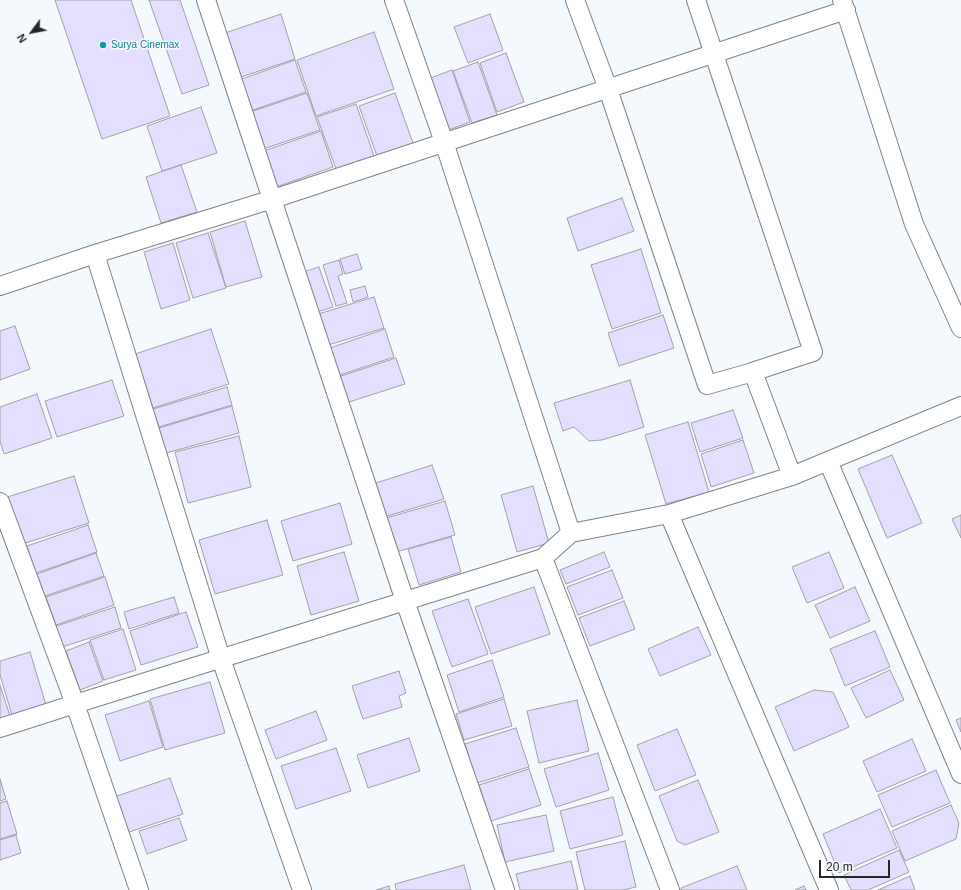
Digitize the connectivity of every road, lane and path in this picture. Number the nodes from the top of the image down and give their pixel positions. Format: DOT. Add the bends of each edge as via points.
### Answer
graph roads {
  1 [pos="206,0"];
  2 [pos="394,0"];
  3 [pos="575,0"];
  4 [pos="696,0"];
  5 [pos="844,5"];
  6 [pos="714,54"];
  7 [pos="608,89"];
  8 [pos="444,142"];
  9 [pos="272,198"];
  10 [pos="95,254"];
  11 [pos="0,286"];
  12 [pos="961,328"];
  13 [pos="752,372"];
  14 [pos="961,406"];
  15 [pos="828,461"];
  16 [pos="792,476"];
  17 [pos="0,502"];
  18 [pos="669,514"];
  19 [pos="571,533"];
  20 [pos="543,558"];
  21 [pos="405,601"];
  22 [pos="221,659"];
  23 [pos="75,704"];
  24 [pos="0,728"];
  25 [pos="961,774"];
  26 [pos="139,890"];
  27 [pos="302,890"];
  28 [pos="505,890"];
  29 [pos="670,890"];
  30 [pos="829,890"];
  1 -- 9 [label="street"];
  2 -- 8 [label="street"];
  3 -- 7 [label="street"];
  4 -- 6 [label="street"];
  5 -- 6 [label="street"];
  5 -- 12 [label="street" via="914,224"];
  6 -- 7 [label="street"];
  6 -- 13 [label="street" via="813,352"];
  7 -- 8 [label="street"];
  7 -- 13 [label="street" via="707,385"];
  8 -- 9 [label="street"];
  8 -- 19 [label="street"];
  9 -- 10 [label="street"];
  9 -- 21 [label="street"];
  10 -- 11 [label="street"];
  10 -- 22 [label="street"];
  13 -- 16 [label="street"];
  14 -- 15 [label="street"];
  15 -- 16 [label="street"];
  15 -- 25 [label="street"];
  16 -- 18 [label="street"];
  17 -- 23 [label="street"];
  18 -- 19 [label="street"];
  18 -- 30 [label="street"];
  19 -- 20 [label="street"];
  20 -- 21 [label="street"];
  20 -- 29 [label="street"];
  21 -- 22 [label="street"];
  21 -- 28 [label="street"];
  22 -- 23 [label="street"];
  22 -- 27 [label="street"];
  23 -- 24 [label="street"];
  23 -- 26 [label="street"];
}
